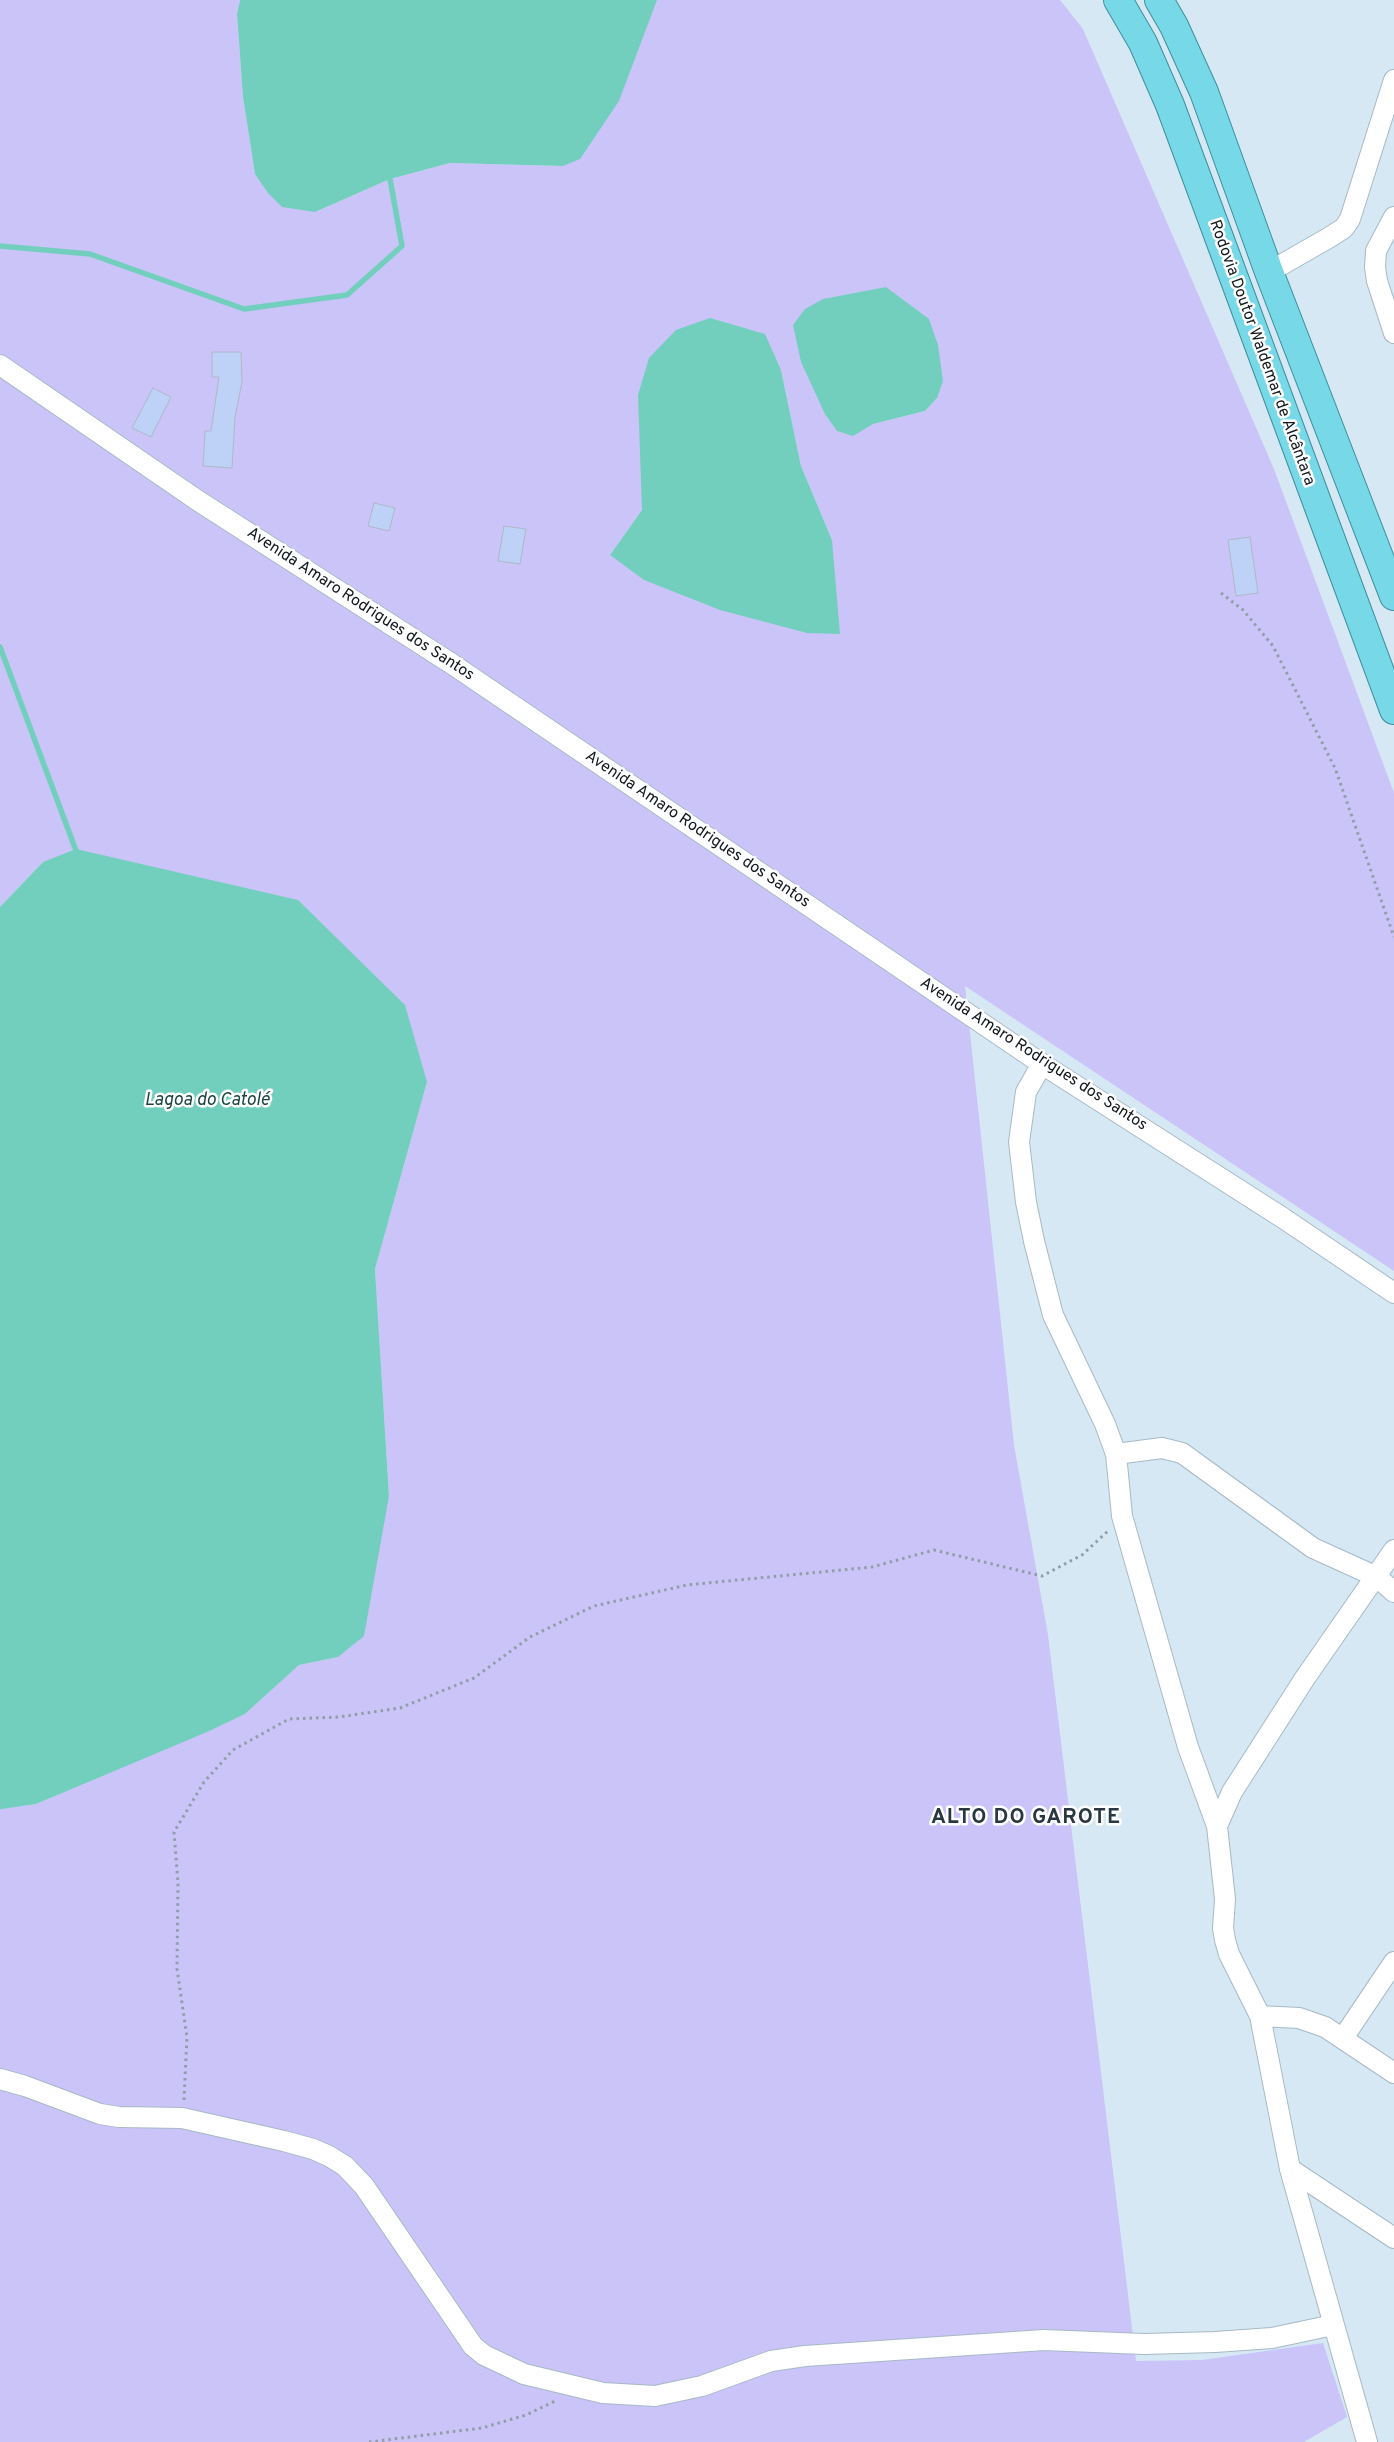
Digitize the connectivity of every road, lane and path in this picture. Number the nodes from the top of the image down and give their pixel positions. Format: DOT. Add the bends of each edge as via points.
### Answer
graph roads {
  1 [pos="1118,0"];
  2 [pos="1159,0"];
  3 [pos="1394,80"];
  4 [pos="1394,218"];
  5 [pos="1269,272"];
  6 [pos="1394,333"];
  7 [pos="0,365"];
  8 [pos="1221,593"];
  9 [pos="1394,596"];
  10 [pos="1394,710"];
  11 [pos="1394,937"];
  12 [pos="1042,1064"];
  13 [pos="1394,1293"];
  14 [pos="1116,1454"];
  15 [pos="1122,1516"];
  16 [pos="1394,1550"];
  17 [pos="1377,1577"];
  18 [pos="1394,1592"];
  19 [pos="1218,1826"];
  20 [pos="1394,1962"];
  21 [pos="1260,2016"];
  22 [pos="1343,2038"];
  23 [pos="1394,2073"];
  24 [pos="0,2079"];
  25 [pos="182,2118"];
  26 [pos="1290,2168"];
  27 [pos="1394,2238"];
  28 [pos="1333,2324"];
  29 [pos="583,2389"];
  30 [pos="369,2442"];
  31 [pos="1367,2442"];
  1 -- 10 [label="highway, Rodovia Doutor Waldemar de Alcântara" via="1143,43 1170,105"];
  2 -- 5 [label="highway" via="1204,92"];
  3 -- 5 [label="street" via="1350,219 1344,228"];
  4 -- 6 [label="street" via="1376,251 1375,267"];
  5 -- 9 [label="highway"];
  7 -- 12 [label="street, Avenida Amaro Rodrigues dos Santos" via="197,500 452,664"];
  8 -- 11 [label="path" via="1243,610 1273,646 1335,768"];
  12 -- 13 [label="street, Avenida Amaro Rodrigues dos Santos" via="1284,1218"];
  12 -- 14 [label="street" via="1026,1092 1022,1109 1020,1150 1026,1202 1053,1315"];
  14 -- 15 [label="street"];
  14 -- 17 [label="street" via="1162,1448 1182,1453 1313,1548"];
  15 -- 19 [label="street" via="1188,1747"];
  15 -- 25 [label="path" via="1082,1555 1042,1576 934,1550 872,1567 687,1585 594,1606 530,1637 474,1678 400,1708 339,1717 289,1719 233,1750 204,1782 174,1832 178,1883 176,1969 187,2037"];
  16 -- 17 [label="street"];
  17 -- 18 [label="street"];
  17 -- 19 [label="street" via="1304,1678 1232,1792"];
  19 -- 21 [label="street" via="1225,1899 1225,1940"];
  20 -- 22 [label="street"];
  21 -- 22 [label="street" via="1299,2018 1326,2027"];
  21 -- 26 [label="street"];
  22 -- 23 [label="street"];
  24 -- 25 [label="street" via="100,2114"];
  25 -- 29 [label="street" via="313,2149 345,2166 380,2207 473,2346 484,2355 524,2374"];
  26 -- 27 [label="street"];
  26 -- 28 [label="street"];
  28 -- 29 [label="street" via="1272,2338 1215,2342 1144,2344 1044,2340 805,2356 772,2361 702,2386 655,2396"];
  28 -- 31 [label="street"];
  29 -- 30 [label="path" via="526,2415 482,2428"];
}
